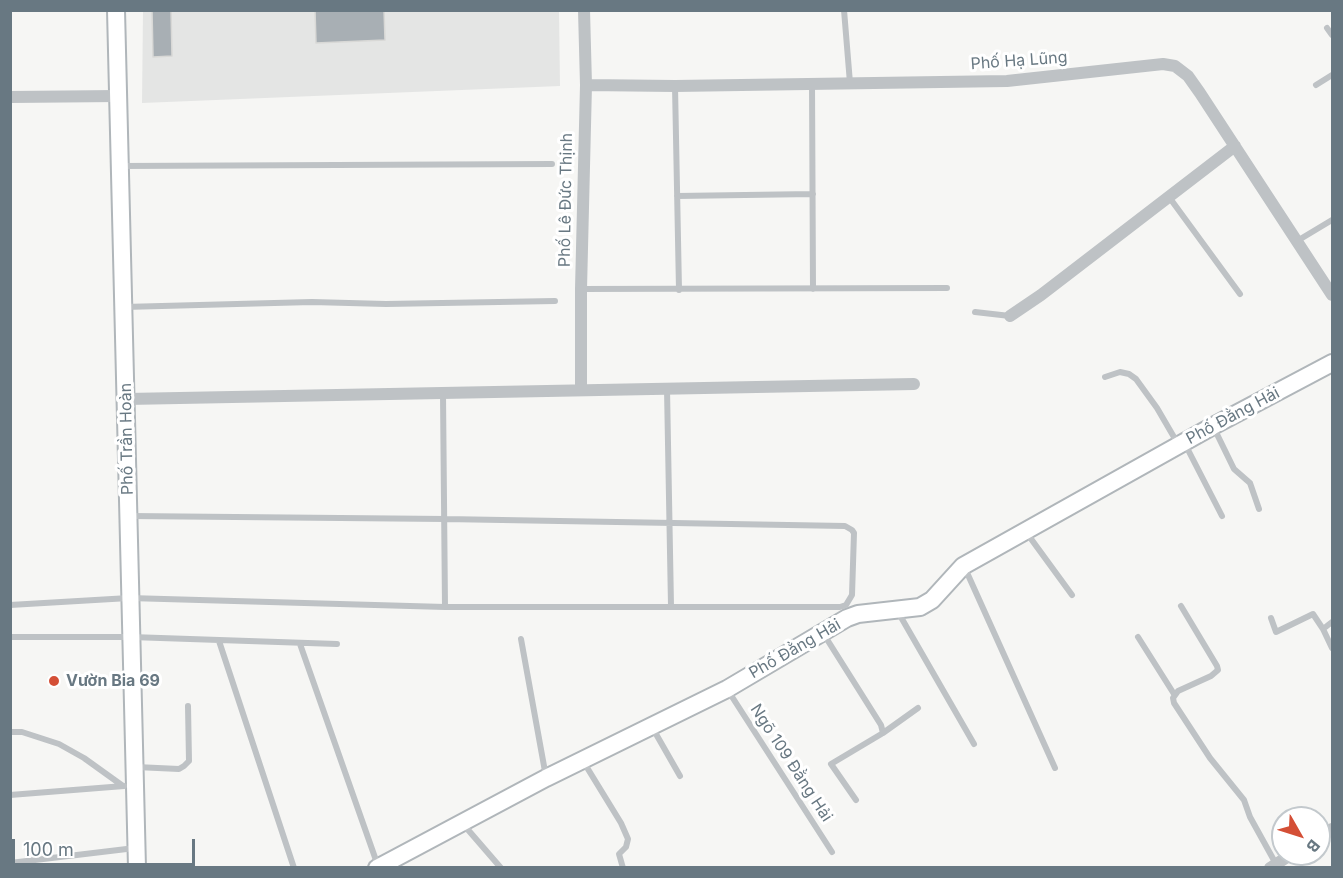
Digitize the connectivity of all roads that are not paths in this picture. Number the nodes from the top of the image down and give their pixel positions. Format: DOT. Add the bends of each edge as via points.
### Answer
graph roads {
  1 [pos="116,10"];
  2 [pos="585,10"];
  3 [pos="844,10"];
  4 [pos="1327,28"];
  5 [pos="1332,35"];
  6 [pos="1332,75"];
  7 [pos="812,83"];
  8 [pos="850,83"];
  9 [pos="586,85"];
  10 [pos="1316,85"];
  11 [pos="675,86"];
  12 [pos="118,96"];
  13 [pos="10,97"];
  14 [pos="1235,146"];
  15 [pos="552,164"];
  16 [pos="120,166"];
  17 [pos="813,194"];
  18 [pos="677,196"];
  19 [pos="1169,197"];
  20 [pos="1332,220"];
  21 [pos="1297,241"];
  22 [pos="947,288"];
  23 [pos="581,289"];
  24 [pos="813,289"];
  25 [pos="678,290"];
  26 [pos="1240,294"];
  27 [pos="1332,295"];
  28 [pos="555,301"];
  29 [pos="124,307"];
  30 [pos="975,312"];
  31 [pos="1010,316"];
  32 [pos="1332,363"];
  33 [pos="1105,378"];
  34 [pos="914,384"];
  35 [pos="667,389"];
  36 [pos="581,390"];
  37 [pos="443,393"];
  38 [pos="127,399"];
  39 [pos="1213,426"];
  40 [pos="1181,443"];
  41 [pos="1259,509"];
  42 [pos="129,516"];
  43 [pos="1222,516"];
  44 [pos="445,519"];
  45 [pos="669,523"];
  46 [pos="1026,531"];
  47 [pos="963,566"];
  48 [pos="1072,595"];
  49 [pos="129,598"];
  50 [pos="10,605"];
  51 [pos="671,606"];
  52 [pos="1182,606"];
  53 [pos="445,607"];
  54 [pos="897,611"];
  55 [pos="1271,618"];
  56 [pos="1332,622"];
  57 [pos="1323,629"];
  58 [pos="822,633"];
  59 [pos="10,637"];
  60 [pos="131,637"];
  61 [pos="1138,637"];
  62 [pos="521,639"];
  63 [pos="219,641"];
  64 [pos="300,644"];
  65 [pos="337,644"];
  66 [pos="1332,648"];
  67 [pos="726,689"];
  68 [pos="1174,694"];
  69 [pos="188,706"];
  70 [pos="918,708"];
  71 [pos="651,727"];
  72 [pos="10,732"];
  73 [pos="883,733"];
  74 [pos="974,744"];
  75 [pos="582,760"];
  76 [pos="134,767"];
  77 [pos="1055,768"];
  78 [pos="680,776"];
  79 [pos="546,778"];
  80 [pos="129,786"];
  81 [pos="10,795"];
  82 [pos="856,800"];
  83 [pos="462,823"];
  84 [pos="136,848"];
  85 [pos="832,852"];
  86 [pos="1271,862"];
  87 [pos="10,863"];
  88 [pos="137,867"];
  89 [pos="294,867"];
  90 [pos="377,867"];
  91 [pos="501,867"];
  92 [pos="623,867"];
  1 -- 12 [label="street, Phố Trần Hoàn"];
  2 -- 9 [label="street, Phố Lê Đức Thịnh"];
  3 -- 8 [label="lane"];
  4 -- 5 [label="lane"];
  6 -- 10 [label="lane"];
  7 -- 8 [label="street, Phố Hạ Lũng"];
  7 -- 11 [label="street, Phố Hạ Lũng"];
  7 -- 17 [label="lane"];
  8 -- 14 [label="street, Phố Hạ Lũng" via="1007,81 1163,64 1175,66 1188,76"];
  9 -- 11 [label="street, Phố Hạ Lũng"];
  9 -- 23 [label="street, Phố Lê Đức Thịnh"];
  11 -- 18 [label="lane"];
  12 -- 13 [label="street"];
  12 -- 16 [label="street, Phố Trần Hoàn"];
  14 -- 19 [label="street"];
  14 -- 21 [label="street, Phố Hạ Lũng"];
  15 -- 16 [label="lane"];
  16 -- 29 [label="street, Phố Trần Hoàn"];
  17 -- 18 [label="lane"];
  17 -- 24 [label="lane"];
  18 -- 25 [label="lane"];
  19 -- 26 [label="lane"];
  19 -- 31 [label="street"];
  20 -- 21 [label="lane"];
  21 -- 27 [label="street, Phố Hạ Lũng"];
  22 -- 24 [label="lane"];
  23 -- 25 [label="lane"];
  23 -- 36 [label="street, Phố Lê Đức Thịnh"];
  24 -- 25 [label="lane"];
  28 -- 29 [label="lane"];
  29 -- 38 [label="street, Phố Trần Hoàn"];
  30 -- 31 [label="lane"];
  32 -- 39 [label="street, Phố Đằng Hải"];
  33 -- 40 [label="lane" via="1120,372 1136,379"];
  34 -- 35 [label="street"];
  35 -- 36 [label="street"];
  35 -- 45 [label="lane"];
  36 -- 37 [label="street"];
  37 -- 38 [label="street"];
  37 -- 44 [label="lane"];
  38 -- 42 [label="street, Phố Trần Hoàn"];
  39 -- 40 [label="street, Phố Đằng Hải"];
  39 -- 41 [label="lane" via="1234,469 1250,483"];
  40 -- 43 [label="lane"];
  40 -- 46 [label="street, Phố Đằng Hải"];
  42 -- 44 [label="lane"];
  42 -- 49 [label="street, Phố Trần Hoàn"];
  44 -- 45 [label="lane"];
  44 -- 53 [label="lane"];
  45 -- 51 [label="lane"];
  45 -- 51 [label="lane" via="845,526 854,533 852,595 840,607"];
  46 -- 47 [label="street, Phố Đằng Hải"];
  46 -- 48 [label="lane"];
  47 -- 54 [label="street, Phố Đằng Hải" via="932,600 920,607"];
  47 -- 77 [label="lane"];
  49 -- 50 [label="lane"];
  49 -- 53 [label="lane"];
  49 -- 60 [label="street, Phố Trần Hoàn"];
  51 -- 53 [label="lane"];
  52 -- 68 [label="lane" via="1218,670"];
  54 -- 58 [label="street, Phố Đằng Hải" via="847,618"];
  54 -- 74 [label="lane"];
  55 -- 57 [label="lane" via="1276,632 1313,614"];
  56 -- 57 [label="lane"];
  57 -- 66 [label="lane"];
  58 -- 67 [label="street, Phố Đằng Hải"];
  58 -- 73 [label="lane"];
  59 -- 60 [label="lane"];
  60 -- 63 [label="lane"];
  60 -- 76 [label="street, Phố Trần Hoàn"];
  61 -- 68 [label="lane"];
  62 -- 79 [label="lane"];
  63 -- 64 [label="lane"];
  63 -- 89 [label="lane"];
  64 -- 65 [label="lane"];
  64 -- 90 [label="lane"];
  67 -- 71 [label="street, Phố Đằng Hải"];
  67 -- 85 [label="lane, Ngõ 109 Đằng Hải"];
  68 -- 86 [label="lane" via="1180,714 1239,792"];
  69 -- 76 [label="lane" via="189,761 178,769"];
  70 -- 73 [label="lane"];
  71 -- 75 [label="street, Phố Đằng Hải"];
  71 -- 78 [label="lane"];
  72 -- 80 [label="lane" via="59,744"];
  73 -- 82 [label="lane" via="831,764"];
  75 -- 79 [label="street, Phố Đằng Hải"];
  75 -- 92 [label="lane" via="626,831 628,843 619,854"];
  76 -- 80 [label="street, Phố Trần Hoàn"];
  79 -- 83 [label="street, Phố Đằng Hải"];
  80 -- 81 [label="lane"];
  80 -- 84 [label="street, Phố Trần Hoàn"];
  83 -- 90 [label="street, Phố Đằng Hải"];
  83 -- 91 [label="lane"];
  84 -- 87 [label="lane"];
  84 -- 88 [label="street, Phố Trần Hoàn"];
}
